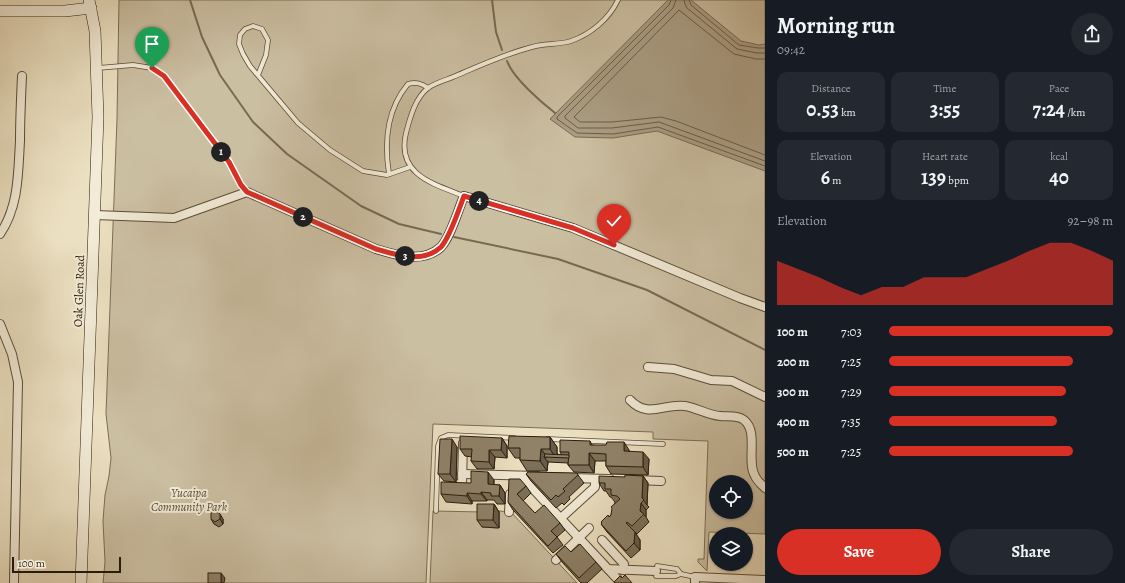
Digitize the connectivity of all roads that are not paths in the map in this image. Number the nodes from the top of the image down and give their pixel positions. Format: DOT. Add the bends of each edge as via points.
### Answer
graph roads {
  1 [pos="618,0"];
  2 [pos="90,4"];
  3 [pos="0,11"];
  4 [pos="97,68"];
  5 [pos="258,75"];
  6 [pos="22,76"];
  7 [pos="428,88"];
  8 [pos="410,167"];
  9 [pos="389,174"];
  10 [pos="247,192"];
  11 [pos="464,196"];
  12 [pos="95,215"];
  13 [pos="0,234"];
  14 [pos="765,307"];
  15 [pos="0,324"];
  16 [pos="648,367"];
  17 [pos="765,397"];
  18 [pos="630,400"];
  19 [pos="520,438"];
  20 [pos="543,439"];
  21 [pos="464,443"];
  22 [pos="662,444"];
  23 [pos="462,474"];
  24 [pos="511,476"];
  25 [pos="521,476"];
  26 [pos="543,477"];
  27 [pos="558,477"];
  28 [pos="595,479"];
  29 [pos="661,481"];
  30 [pos="443,484"];
  31 [pos="765,488"];
  32 [pos="436,511"];
  33 [pos="509,512"];
  34 [pos="561,518"];
  35 [pos="589,528"];
  36 [pos="579,538"];
  37 [pos="602,540"];
  38 [pos="556,560"];
  39 [pos="608,569"];
  40 [pos="623,570"];
  41 [pos="656,571"];
  42 [pos="681,574"];
  43 [pos="695,580"];
  44 [pos="765,580"];
  45 [pos="750,581"];
  46 [pos="14,583"];
  47 [pos="82,583"];
  48 [pos="621,583"];
  1 -- 7 [label="lane" via="595,29 571,41 533,46"];
  2 -- 3 [label="main road" via="65,12"];
  2 -- 4 [label="main road, Oak Glen Road" via="95,31"];
  4 -- 10 [label="lane" via="133,65 152,68 164,76 229,162"];
  4 -- 12 [label="main road, Oak Glen Road"];
  5 -- 5 [label="lane" via="250,66 239,44 240,35 245,29 253,26 262,29 268,40 266,55"];
  5 -- 9 [label="lane" via="298,123 330,150 363,171"];
  6 -- 13 [label="street" via="18,184 12,209"];
  7 -- 8 [label="lane" via="416,102 409,120 404,155"];
  7 -- 9 [label="lane" via="416,82 408,84 399,94 387,130 386,156"];
  8 -- 9 [label="lane"];
  8 -- 11 [label="lane" via="422,179"];
  10 -- 11 [label="street" via="376,249 398,256 431,254 441,246"];
  10 -- 12 [label="street" via="174,218"];
  11 -- 14 [label="street" via="573,228"];
  12 -- 47 [label="main road, Oak Glen Road"];
  15 -- 46 [label="street" via="12,354 18,382"];
  16 -- 17 [label="street" via="674,369 711,380 732,381"];
  18 -- 31 [label="street" via="648,410 682,405 717,416 738,417 744,420 751,434 752,469"];
  19 -- 32 [label="lane" via="454,435 442,437 438,446"];
  20 -- 22 [label="lane"];
  21 -- 23 [label="street"];
  23 -- 24 [label="street"];
  23 -- 30 [label="street" via="462,484"];
  24 -- 25 [label="street"];
  24 -- 33 [label="street"];
  25 -- 26 [label="street"];
  25 -- 34 [label="street"];
  27 -- 28 [label="street"];
  28 -- 29 [label="street"];
  28 -- 34 [label="street" via="595,487"];
  34 -- 36 [label="street"];
  35 -- 36 [label="street"];
  36 -- 38 [label="street"];
  36 -- 39 [label="street"];
  37 -- 40 [label="street" via="624,564"];
  39 -- 40 [label="street"];
  39 -- 48 [label="street"];
  40 -- 41 [label="street"];
  41 -- 42 [label="lane" via="676,576"];
  41 -- 42 [label="lane" via="678,569"];
  42 -- 43 [label="lane"];
  43 -- 45 [label="street"];
  44 -- 45 [label="street"];
}
